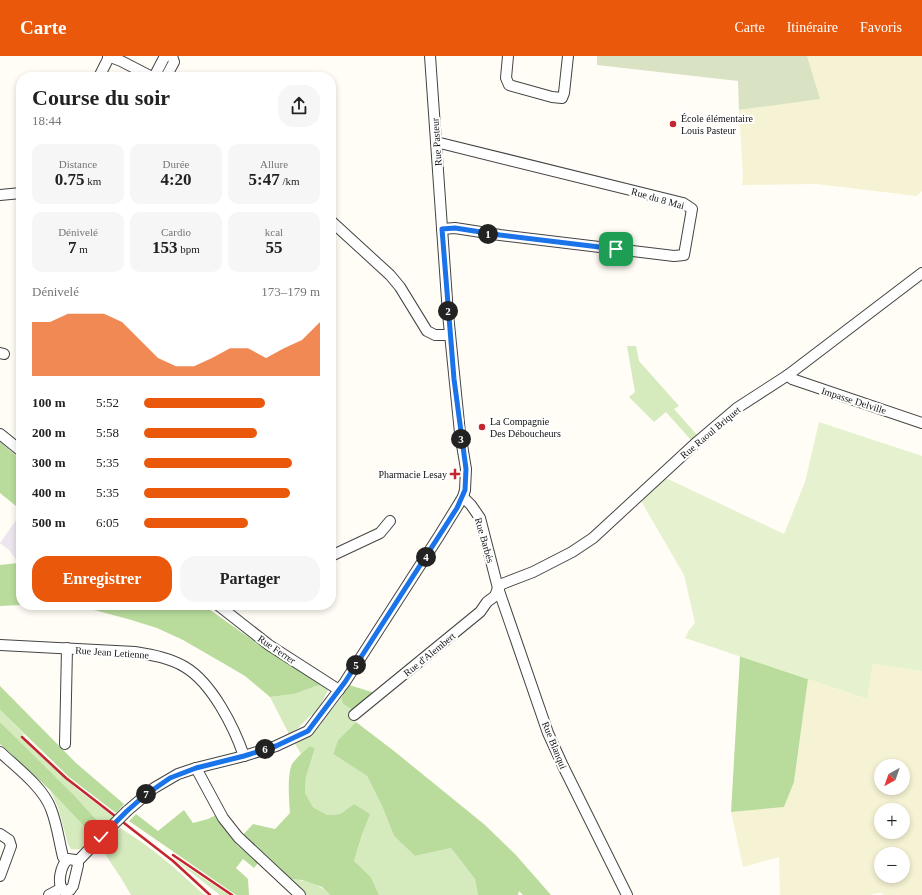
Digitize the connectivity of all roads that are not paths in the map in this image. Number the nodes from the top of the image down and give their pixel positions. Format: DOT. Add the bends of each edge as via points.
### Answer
graph roads {
  1 [pos="108,56"];
  2 [pos="165,56"];
  3 [pos="172,56"];
  4 [pos="430,56"];
  5 [pos="508,56"];
  6 [pos="568,56"];
  7 [pos="101,72"];
  8 [pos="143,72"];
  9 [pos="156,72"];
  10 [pos="169,72"];
  11 [pos="436,142"];
  12 [pos="16,193"];
  13 [pos="0,195"];
  14 [pos="336,226"];
  15 [pos="442,229"];
  16 [pos="922,273"];
  17 [pos="450,334"];
  18 [pos="788,374"];
  19 [pos="922,423"];
  20 [pos="0,434"];
  21 [pos="16,447"];
  22 [pos="463,497"];
  23 [pos="390,521"];
  24 [pos="336,554"];
  25 [pos="498,588"];
  26 [pos="224,610"];
  27 [pos="0,645"];
  28 [pos="67,648"];
  29 [pos="339,690"];
  30 [pos="354,715"];
  31 [pos="65,744"];
  32 [pos="0,752"];
  33 [pos="244,756"];
  34 [pos="196,768"];
  35 [pos="0,834"];
  36 [pos="66,860"];
  37 [pos="77,862"];
  38 [pos="0,876"];
  39 [pos="68,891"];
  40 [pos="49,895"];
  41 [pos="300,895"];
  42 [pos="627,895"];
  1 -- 7 [label="street"];
  1 -- 8 [label="street"];
  2 -- 9 [label="street"];
  3 -- 10 [label="street" via="174,62"];
  4 -- 11 [label="street, Rue Pasteur"];
  5 -- 6 [label="street" via="506,78 509,85 562,98"];
  11 -- 15 [label="street, Rue Pasteur"];
  11 -- 15 [label="street, Rue du 8 Mai" via="684,203 692,209 684,255 674,256 455,228"];
  12 -- 13 [label="street"];
  14 -- 17 [label="street" via="390,275 427,331 435,335"];
  15 -- 17 [label="street, Rue Pasteur"];
  16 -- 18 [label="street, Rue Raoul Briquet"];
  17 -- 22 [label="street, Rue Pasteur" via="466,469"];
  18 -- 19 [label="street, Impasse Delville" via="792,379"];
  18 -- 25 [label="street, Rue Raoul Briquet" via="731,413 592,538 572,552"];
  20 -- 21 [label="street"];
  22 -- 25 [label="street, Rue Barbés" via="480,518"];
  22 -- 29 [label="street"];
  23 -- 24 [label="street" via="380,533"];
  25 -- 30 [label="street, Rue d'Alembert" via="495,596 480,612"];
  25 -- 42 [label="street, Rue Blanqui" via="551,739"];
  26 -- 29 [label="street, Rue Ferrer" via="269,645"];
  27 -- 28 [label="street, Rue Jean Letienne"];
  28 -- 31 [label="street"];
  28 -- 33 [label="street, Rue Jean Letienne" via="155,655 186,668 208,688 219,703"];
  29 -- 33 [label="street" via="308,731 276,746"];
  32 -- 36 [label="street" via="44,795 51,808 63,857"];
  33 -- 34 [label="street"];
  34 -- 37 [label="street, bridge" via="178,774 159,785 127,811"];
  34 -- 41 [label="street" via="223,818 238,837"];
  35 -- 38 [label="street" via="9,840 11,846"];
  36 -- 37 [label="street" via="72,859"];
  36 -- 39 [label="street" via="60,882"];
  37 -- 39 [label="street" via="73,886"];
  39 -- 40 [label="street"];
}
